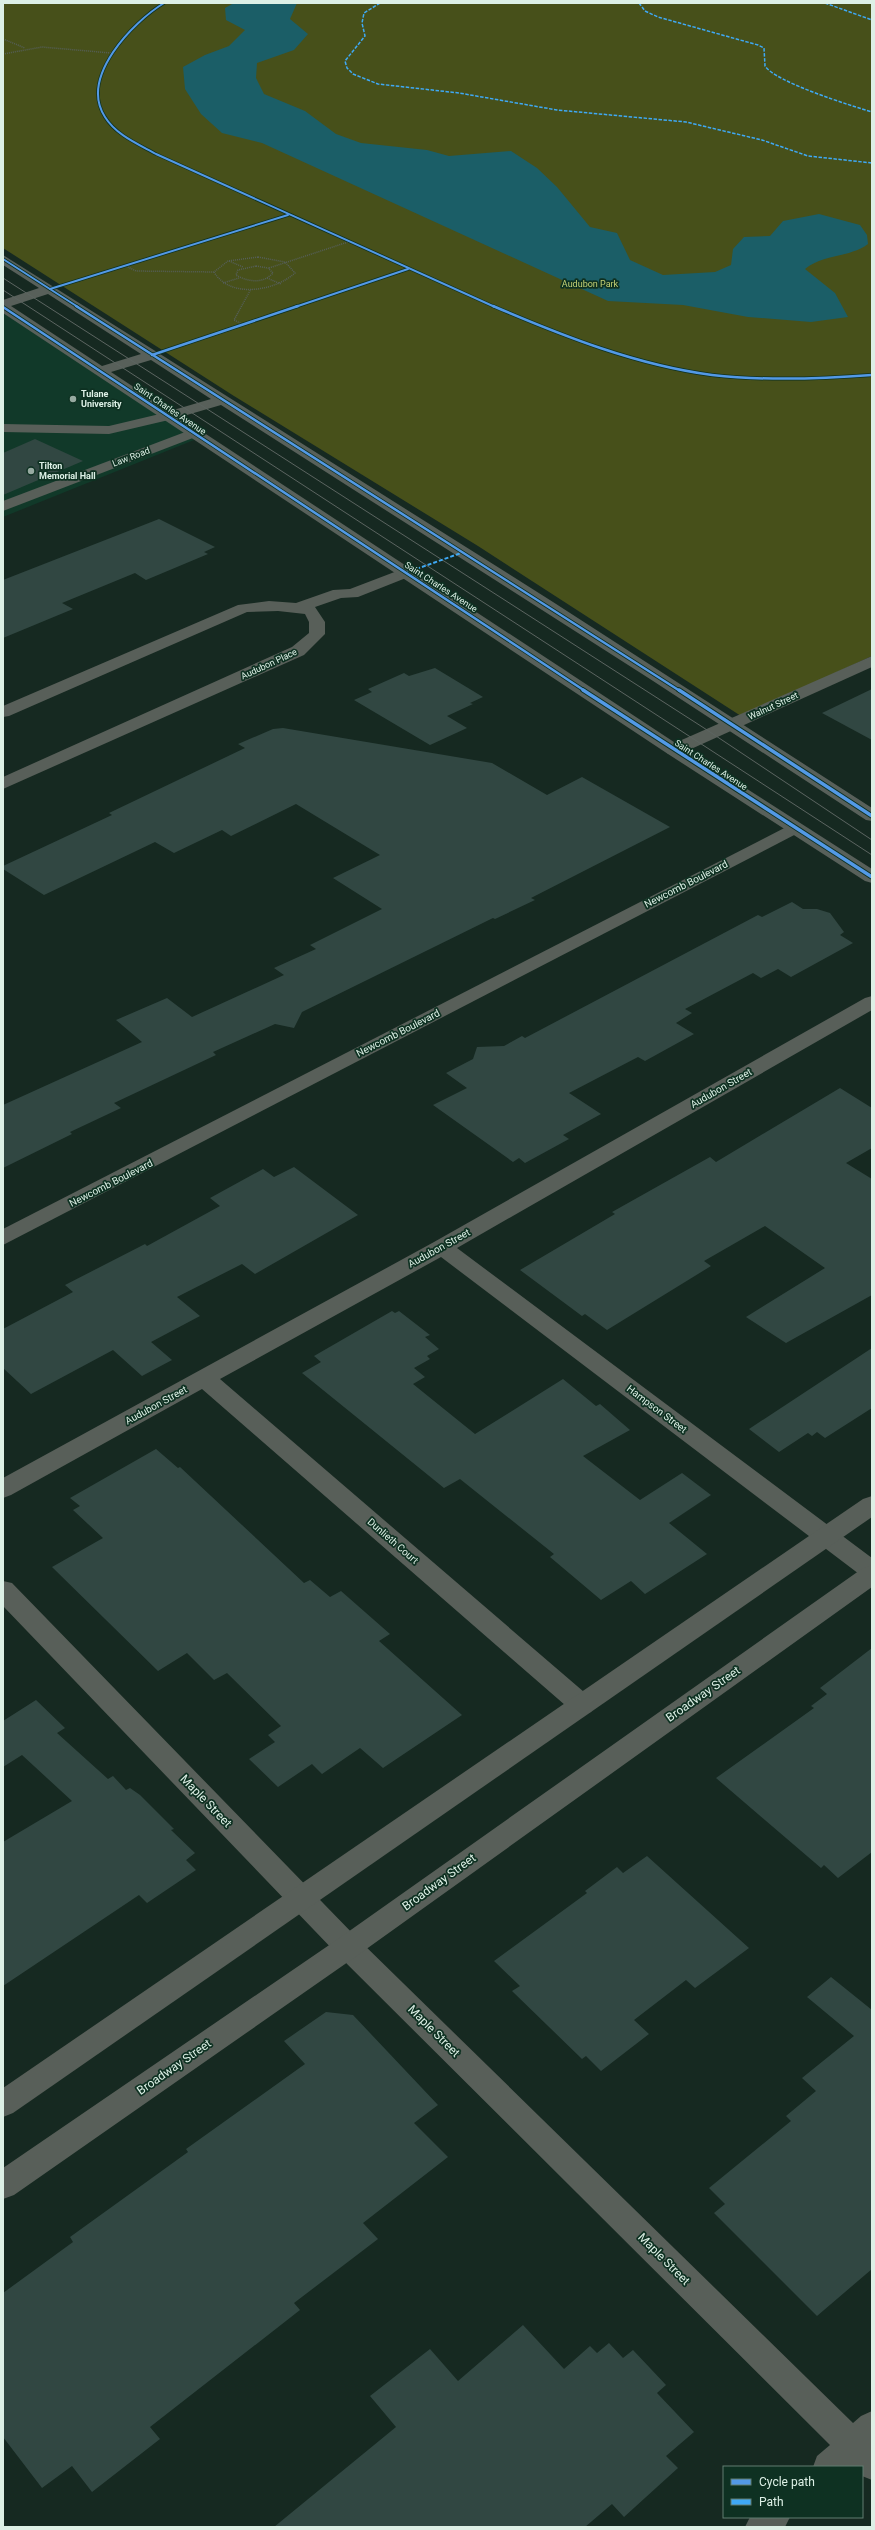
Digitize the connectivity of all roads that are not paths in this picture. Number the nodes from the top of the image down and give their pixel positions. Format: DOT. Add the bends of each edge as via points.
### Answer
graph roads {
  1 [pos="3,259"];
  2 [pos="50,290"];
  3 [pos="3,305"];
  4 [pos="152,355"];
  5 [pos="101,371"];
  6 [pos="222,400"];
  7 [pos="168,416"];
  8 [pos="3,428"];
  9 [pos="193,433"];
  10 [pos="3,506"];
  11 [pos="405,573"];
  12 [pos="352,594"];
  13 [pos="298,608"];
  14 [pos="314,616"];
  15 [pos="872,661"];
  16 [pos="3,712"];
  17 [pos="734,724"];
  18 [pos="674,750"];
  19 [pos="3,784"];
  20 [pos="872,816"];
  21 [pos="794,828"];
  22 [pos="872,877"];
  23 [pos="872,1002"];
  24 [pos="3,1238"];
  25 [pos="442,1247"];
  26 [pos="204,1378"];
  27 [pos="3,1489"];
  28 [pos="872,1505"];
  29 [pos="827,1537"];
  30 [pos="872,1571"];
  31 [pos="872,1574"];
  32 [pos="3,1590"];
  33 [pos="582,1705"];
  34 [pos="300,1898"];
  35 [pos="348,1947"];
  36 [pos="3,2104"];
  37 [pos="3,2185"];
  38 [pos="866,2446"];
  39 [pos="831,2466"];
  40 [pos="772,2518"];
  41 [pos="762,2527"];
  1 -- 2 [label="main road"];
  2 -- 3 [label="main road"];
  2 -- 4 [label="main road"];
  3 -- 5 [label="main road, Saint Charles Avenue"];
  4 -- 5 [label="main road"];
  4 -- 6 [label="main road"];
  5 -- 7 [label="main road, Saint Charles Avenue"];
  6 -- 7 [label="main road"];
  6 -- 17 [label="main road" via="465,551"];
  7 -- 8 [label="street" via="109,430"];
  7 -- 9 [label="main road, Saint Charles Avenue"];
  9 -- 10 [label="street, Law Road"];
  9 -- 11 [label="main road, Saint Charles Avenue"];
  11 -- 12 [label="street"];
  11 -- 18 [label="main road, Saint Charles Avenue"];
  12 -- 13 [label="street" via="339,593"];
  12 -- 14 [label="street" via="351,600"];
  13 -- 14 [label="street" via="311,611"];
  13 -- 16 [label="street" via="266,605 228,614"];
  14 -- 19 [label="street, Audubon Place" via="318,622 317,634 298,651"];
  15 -- 17 [label="street, Walnut Street"];
  17 -- 18 [label="street, Walnut Street"];
  17 -- 20 [label="main road"];
  18 -- 21 [label="main road, Saint Charles Avenue"];
  21 -- 22 [label="main road, Saint Charles Avenue"];
  21 -- 24 [label="street, Newcomb Boulevard"];
  23 -- 25 [label="street, Audubon Street"];
  25 -- 26 [label="street, Audubon Street"];
  25 -- 29 [label="street, Hampson Street"];
  26 -- 27 [label="street, Audubon Street"];
  26 -- 33 [label="street, Dunlieth Court"];
  28 -- 29 [label="street"];
  29 -- 30 [label="street, Hampson Street"];
  29 -- 33 [label="street"];
  31 -- 35 [label="street, Broadway Street"];
  32 -- 34 [label="street, Maple Street"];
  33 -- 34 [label="street"];
  34 -- 35 [label="street, Maple Street"];
  34 -- 36 [label="street"];
  35 -- 37 [label="street, Broadway Street"];
  35 -- 38 [label="street, Maple Street"];
  38 -- 39 [label="street"];
  40 -- 41 [label="street"];
}
